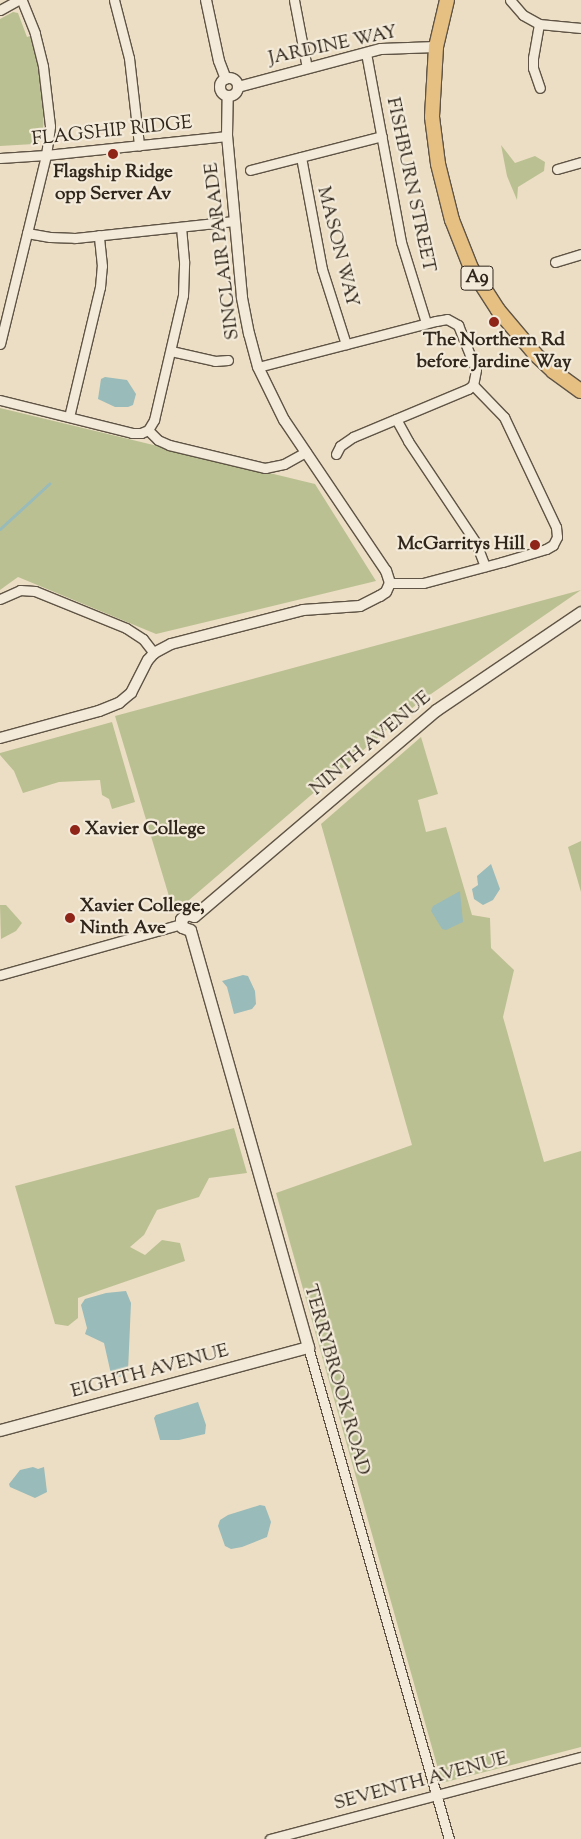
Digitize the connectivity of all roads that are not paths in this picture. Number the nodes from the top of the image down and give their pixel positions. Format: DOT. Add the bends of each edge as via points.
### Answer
graph roads {
  1 [pos="18,0"];
  2 [pos="22,0"];
  3 [pos="114,0"];
  4 [pos="206,0"];
  5 [pos="294,0"];
  6 [pos="447,0"];
  7 [pos="510,0"];
  8 [pos="0,10"];
  9 [pos="539,24"];
  10 [pos="581,28"];
  11 [pos="436,47"];
  12 [pos="366,53"];
  13 [pos="306,68"];
  14 [pos="226,79"];
  15 [pos="238,86"];
  16 [pos="540,88"];
  17 [pos="228,97"];
  18 [pos="227,136"];
  19 [pos="382,136"];
  20 [pos="139,145"];
  21 [pos="46,155"];
  22 [pos="301,157"];
  23 [pos="0,158"];
  24 [pos="581,162"];
  25 [pos="557,169"];
  26 [pos="250,170"];
  27 [pos="234,221"];
  28 [pos="180,226"];
  29 [pos="27,233"];
  30 [pos="98,235"];
  31 [pos="581,254"];
  32 [pos="555,262"];
  33 [pos="426,323"];
  34 [pos="0,344"];
  35 [pos="346,344"];
  36 [pos="171,351"];
  37 [pos="228,360"];
  38 [pos="258,367"];
  39 [pos="473,385"];
  40 [pos="581,391"];
  41 [pos="0,400"];
  42 [pos="69,417"];
  43 [pos="396,418"];
  44 [pos="148,430"];
  45 [pos="306,452"];
  46 [pos="336,454"];
  47 [pos="485,566"];
  48 [pos="390,583"];
  49 [pos="0,599"];
  50 [pos="581,612"];
  51 [pos="154,652"];
  52 [pos="0,738"];
  53 [pos="185,927"];
  54 [pos="0,975"];
  55 [pos="308,1347"];
  56 [pos="0,1430"];
  57 [pos="581,1757"];
  58 [pos="436,1795"];
  59 [pos="270,1839"];
  60 [pos="449,1839"];
  1 -- 8 [label="street"];
  2 -- 21 [label="street" via="35,33 46,78 50,118"];
  3 -- 20 [label="street" via="129,58"];
  4 -- 14 [label="street"];
  5 -- 13 [label="street"];
  6 -- 11 [label="highway, A9"];
  7 -- 9 [label="street" via="519,12"];
  9 -- 10 [label="street"];
  9 -- 16 [label="street" via="532,58"];
  11 -- 12 [label="street, JARDINE WAY" via="381,49"];
  11 -- 40 [label="highway, A9" via="432,98 434,136 444,196 460,243 488,297 512,327 554,371"];
  12 -- 13 [label="street, JARDINE WAY"];
  12 -- 19 [label="street, FISHBURN STREET"];
  13 -- 15 [label="street, JARDINE WAY"];
  14 -- 15 [label="street" via="234,79"];
  14 -- 17 [label="street" via="220,89"];
  15 -- 17 [label="street" via="236,94"];
  17 -- 18 [label="street, SINCLAIR PARADE"];
  18 -- 20 [label="street, FLAGSHIP RIDGE"];
  18 -- 27 [label="street, SINCLAIR PARADE"];
  19 -- 22 [label="street"];
  19 -- 33 [label="street, FISHBURN STREET" via="401,242"];
  20 -- 21 [label="street, FLAGSHIP RIDGE"];
  21 -- 23 [label="street, FLAGSHIP RIDGE"];
  21 -- 29 [label="street"];
  22 -- 26 [label="street"];
  22 -- 35 [label="street, MASON WAY" via="322,269"];
  24 -- 25 [label="street"];
  27 -- 28 [label="street"];
  27 -- 38 [label="street, SINCLAIR PARADE" via="246,318"];
  28 -- 30 [label="street"];
  28 -- 36 [label="street" via="184,286"];
  29 -- 30 [label="street" via="62,238"];
  29 -- 34 [label="street"];
  30 -- 42 [label="street" via="102,266 100,287"];
  31 -- 32 [label="street"];
  33 -- 35 [label="street"];
  33 -- 39 [label="street" via="447,319 458,325 476,370"];
  35 -- 38 [label="street"];
  36 -- 37 [label="street" via="215,362"];
  36 -- 44 [label="street" via="154,420"];
  38 -- 45 [label="street, SINCLAIR PARADE" via="275,404"];
  39 -- 43 [label="street"];
  39 -- 47 [label="street" via="504,417 558,533 555,542 546,549"];
  41 -- 42 [label="street"];
  42 -- 44 [label="street" via="137,434"];
  43 -- 46 [label="street" via="353,437 340,446"];
  43 -- 47 [label="street" via="476,543"];
  44 -- 45 [label="street" via="169,445 265,468 284,464"];
  45 -- 48 [label="street, SINCLAIR PARADE" via="386,571"];
  47 -- 48 [label="street" via="418,584"];
  48 -- 51 [label="street" via="386,592 360,606 303,610 171,644"];
  49 -- 51 [label="street" via="20,590 36,591 126,628"];
  50 -- 53 [label="main road, NINTH AVENUE" via="429,716 194,916 184,915"];
  51 -- 52 [label="street" via="131,693 119,703"];
  53 -- 54 [label="street"];
  53 -- 55 [label="main road, TERRYBROOK ROAD"];
  55 -- 56 [label="main road, EIGHTH AVENUE"];
  55 -- 58 [label="street, TERRYBROOK ROAD"];
  57 -- 58 [label="street, SEVENTH AVENUE"];
  58 -- 59 [label="street, SEVENTH AVENUE"];
  58 -- 60 [label="street, TERRYBROOK ROAD"];
}
